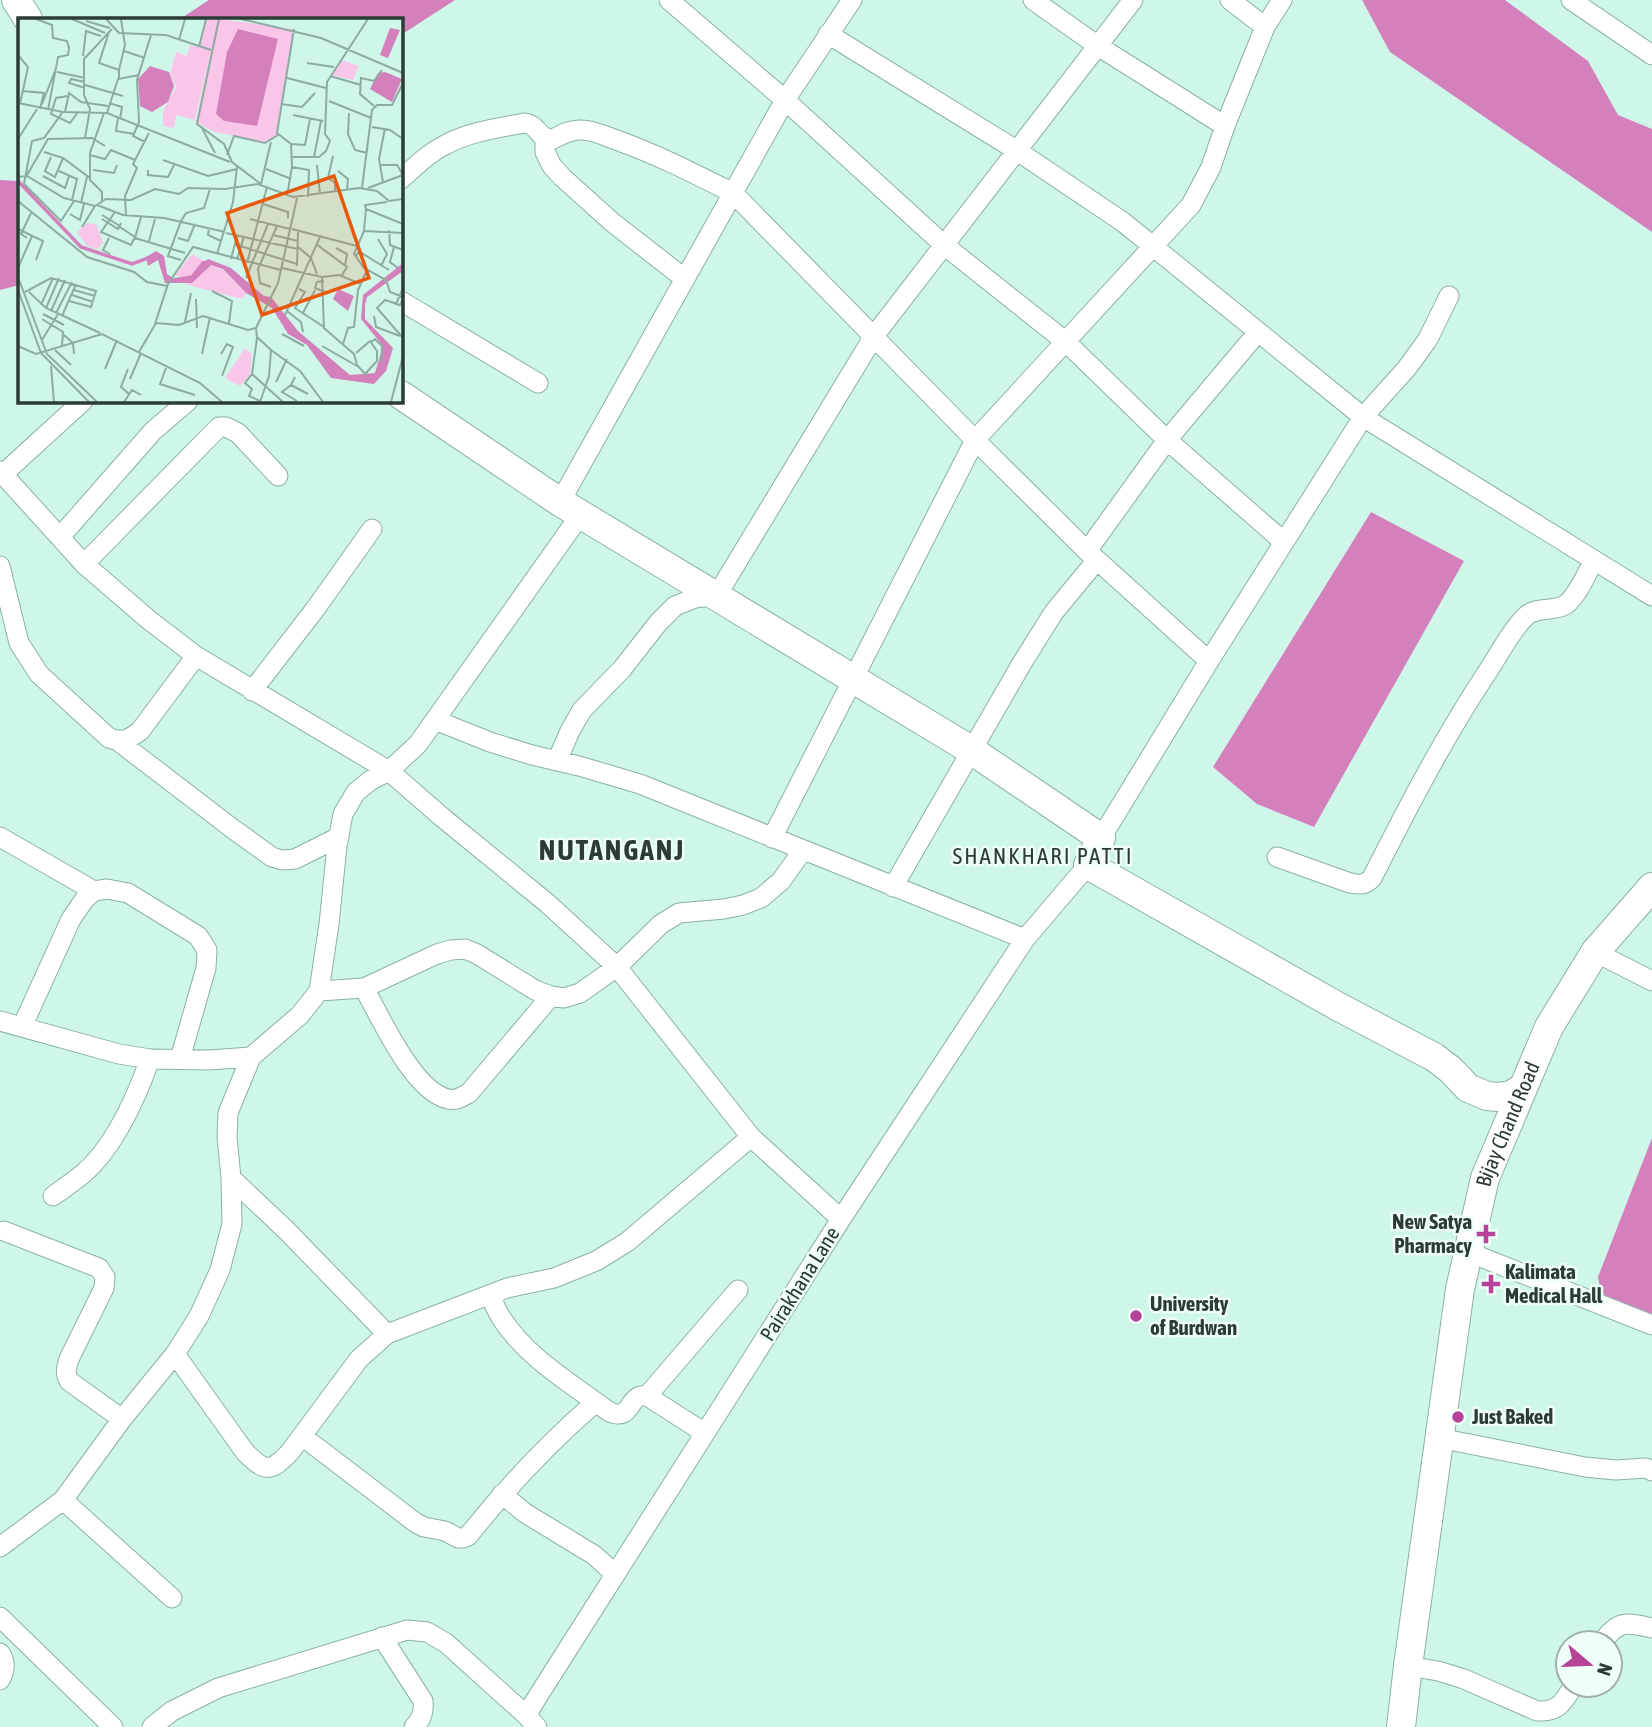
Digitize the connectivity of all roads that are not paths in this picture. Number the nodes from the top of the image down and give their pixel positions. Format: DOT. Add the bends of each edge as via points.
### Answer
graph roads {
  1 [pos="16,0"];
  2 [pos="669,0"];
  3 [pos="852,0"];
  4 [pos="1033,0"];
  5 [pos="1133,0"];
  6 [pos="1230,0"];
  7 [pos="1282,0"];
  8 [pos="1571,0"];
  9 [pos="27,18"];
  10 [pos="1265,27"];
  11 [pos="828,34"];
  12 [pos="1098,46"];
  13 [pos="1652,55"];
  14 [pos="785,100"];
  15 [pos="1225,126"];
  16 [pos="545,139"];
  17 [pos="1016,150"];
  18 [pos="402,177"];
  19 [pos="733,193"];
  20 [pos="944,245"];
  21 [pos="1152,245"];
  22 [pos="685,279"];
  23 [pos="1449,296"];
  24 [pos="402,301"];
  25 [pos="1258,332"];
  26 [pos="874,336"];
  27 [pos="1066,342"];
  28 [pos="538,383"];
  29 [pos="402,395"];
  30 [pos="82,402"];
  31 [pos="187,402"];
  32 [pos="1363,417"];
  33 [pos="975,440"];
  34 [pos="1167,440"];
  35 [pos="2,473"];
  36 [pos="278,476"];
  37 [pos="570,508"];
  38 [pos="372,529"];
  39 [pos="60,537"];
  40 [pos="1284,542"];
  41 [pos="1092,555"];
  42 [pos="1594,560"];
  43 [pos="84,564"];
  44 [pos="0,566"];
  45 [pos="717,596"];
  46 [pos="1652,596"];
  47 [pos="196,656"];
  48 [pos="1209,661"];
  49 [pos="853,678"];
  50 [pos="253,691"];
  51 [pos="435,720"];
  52 [pos="118,741"];
  53 [pos="971,750"];
  54 [pos="557,761"];
  55 [pos="389,771"];
  56 [pos="0,837"];
  57 [pos="339,837"];
  58 [pos="772,838"];
  59 [pos="1101,838"];
  60 [pos="803,850"];
  61 [pos="1277,857"];
  62 [pos="1088,865"];
  63 [pos="894,887"];
  64 [pos="1652,887"];
  65 [pos="94,891"];
  66 [pos="1025,939"];
  67 [pos="1595,952"];
  68 [pos="617,967"];
  69 [pos="1652,981"];
  70 [pos="365,988"];
  71 [pos="319,991"];
  72 [pos="551,996"];
  73 [pos="0,1021"];
  74 [pos="22,1027"];
  75 [pos="251,1057"];
  76 [pos="150,1059"];
  77 [pos="180,1059"];
  78 [pos="1522,1088"];
  79 [pos="751,1137"];
  80 [pos="231,1178"];
  81 [pos="53,1196"];
  82 [pos="841,1219"];
  83 [pos="4,1231"];
  84 [pos="1468,1252"];
  85 [pos="738,1290"];
  86 [pos="490,1295"];
  87 [pos="1652,1325"];
  88 [pos="387,1334"];
  89 [pos="175,1354"];
  90 [pos="647,1396"];
  91 [pos="596,1402"];
  92 [pos="122,1419"];
  93 [pos="705,1433"];
  94 [pos="302,1436"];
  95 [pos="1439,1438"];
  96 [pos="1652,1471"];
  97 [pos="502,1494"];
  98 [pos="62,1500"];
  99 [pos="0,1547"];
  100 [pos="615,1574"];
  101 [pos="172,1598"];
  102 [pos="0,1617"];
  103 [pos="1652,1628"];
  104 [pos="1613,1629"];
  105 [pos="382,1637"];
  106 [pos="0,1654"];
  107 [pos="1408,1666"];
  108 [pos="0,1680"];
  109 [pos="1565,1699"];
  110 [pos="531,1723"];
  111 [pos="113,1727"];
  112 [pos="152,1727"];
  113 [pos="414,1727"];
  114 [pos="1401,1727"];
  1 -- 9 [label="street"];
  2 -- 14 [label="street"];
  3 -- 11 [label="street"];
  4 -- 12 [label="street"];
  5 -- 12 [label="street"];
  6 -- 10 [label="street"];
  7 -- 10 [label="street"];
  8 -- 13 [label="street"];
  10 -- 15 [label="street"];
  11 -- 14 [label="street"];
  11 -- 17 [label="street"];
  12 -- 15 [label="street"];
  12 -- 17 [label="street"];
  14 -- 19 [label="street"];
  14 -- 20 [label="street"];
  15 -- 21 [label="street" via="1191,205"];
  16 -- 18 [label="street" via="536,127 524,123 475,134 446,144"];
  16 -- 19 [label="street" via="590,131 644,150"];
  16 -- 22 [label="street" via="545,152 562,177"];
  17 -- 20 [label="street"];
  17 -- 21 [label="street"];
  19 -- 22 [label="street"];
  19 -- 26 [label="street"];
  20 -- 26 [label="street"];
  20 -- 27 [label="street"];
  21 -- 25 [label="street"];
  21 -- 27 [label="street"];
  22 -- 37 [label="street"];
  23 -- 32 [label="street" via="1421,349"];
  24 -- 28 [label="street"];
  25 -- 32 [label="street"];
  25 -- 34 [label="street"];
  26 -- 33 [label="street"];
  26 -- 45 [label="street"];
  27 -- 33 [label="street"];
  27 -- 34 [label="street"];
  29 -- 37 [label="street"];
  30 -- 35 [label="street"];
  31 -- 39 [label="street" via="153,431"];
  32 -- 40 [label="street"];
  32 -- 42 [label="street"];
  33 -- 41 [label="street"];
  33 -- 49 [label="street"];
  34 -- 40 [label="street"];
  34 -- 41 [label="street"];
  35 -- 39 [label="street"];
  36 -- 43 [label="street" via="238,433 219,427"];
  37 -- 45 [label="street"];
  37 -- 51 [label="street"];
  38 -- 50 [label="street"];
  39 -- 43 [label="street"];
  40 -- 48 [label="street"];
  41 -- 48 [label="street"];
  41 -- 53 [label="street"];
  42 -- 46 [label="street"];
  42 -- 61 [label="street" via="1563,606 1526,615 1516,629 1463,708 1367,883 1350,883"];
  43 -- 47 [label="street"];
  44 -- 52 [label="street" via="19,643 40,674 98,729"];
  45 -- 49 [label="street"];
  45 -- 54 [label="street" via="675,606 658,623 582,710"];
  47 -- 50 [label="street"];
  47 -- 52 [label="street" via="140,732 130,740"];
  48 -- 59 [label="street"];
  49 -- 53 [label="street"];
  49 -- 58 [label="street"];
  50 -- 55 [label="street"];
  51 -- 54 [label="street"];
  51 -- 55 [label="street"];
  52 -- 57 [label="street" via="272,856 295,859"];
  53 -- 59 [label="street"];
  53 -- 63 [label="street"];
  54 -- 58 [label="street" via="640,785"];
  55 -- 57 [label="street" via="356,792 343,814"];
  55 -- 68 [label="street"];
  56 -- 65 [label="street"];
  57 -- 71 [label="street"];
  58 -- 60 [label="street"];
  59 -- 62 [label="street"];
  60 -- 63 [label="street"];
  60 -- 68 [label="street" via="781,881 761,898 724,909 679,913"];
  62 -- 66 [label="street, Pairakhana Lane"];
  62 -- 78 [label="street" via="1434,1057 1468,1088 1498,1097"];
  63 -- 66 [label="street"];
  64 -- 67 [label="street, Bijay Chand Road"];
  65 -- 74 [label="street" via="71,919"];
  65 -- 77 [label="street" via="128,892 198,936 206,950 206,968"];
  66 -- 82 [label="street, Pairakhana Lane"];
  67 -- 69 [label="street"];
  67 -- 78 [label="street, Bijay Chand Road" via="1549,1027"];
  68 -- 72 [label="street" via="580,993"];
  68 -- 79 [label="street"];
  70 -- 71 [label="street"];
  70 -- 72 [label="street" via="437,954 465,949"];
  70 -- 72 [label="street" via="405,1061 420,1081 448,1099 469,1093"];
  71 -- 75 [label="street" via="300,1015"];
  73 -- 74 [label="street"];
  74 -- 76 [label="street"];
  75 -- 77 [label="street"];
  75 -- 80 [label="street" via="229,1113"];
  76 -- 77 [label="street"];
  76 -- 81 [label="street" via="124,1120 99,1157"];
  78 -- 84 [label="street, Bijay Chand Road" via="1485,1178"];
  79 -- 82 [label="street"];
  79 -- 86 [label="street" via="627,1242 596,1261"];
  80 -- 88 [label="street"];
  80 -- 89 [label="street" via="232,1224 220,1270 199,1317"];
  82 -- 93 [label="street, Pairakhana Lane"];
  83 -- 92 [label="street" via="99,1268 104,1288 69,1359 66,1375"];
  84 -- 87 [label="street"];
  84 -- 95 [label="street, Bijay Chand Road"];
  85 -- 90 [label="street"];
  86 -- 88 [label="street"];
  86 -- 91 [label="street" via="502,1320 524,1346"];
  88 -- 94 [label="street" via="359,1359"];
  89 -- 92 [label="street"];
  89 -- 94 [label="street" via="257,1464 277,1465"];
  90 -- 91 [label="street" via="637,1396 621,1414"];
  90 -- 93 [label="street"];
  91 -- 97 [label="street"];
  92 -- 98 [label="street"];
  93 -- 100 [label="street, Pairakhana Lane"];
  94 -- 97 [label="street" via="416,1523 458,1538 468,1536"];
  95 -- 96 [label="street" via="1585,1466"];
  95 -- 107 [label="street, Bijay Chand Road"];
  97 -- 100 [label="street"];
  98 -- 99 [label="street"];
  98 -- 101 [label="street"];
  100 -- 110 [label="street, Pairakhana Lane"];
  102 -- 111 [label="street"];
  103 -- 104 [label="street" via="1621,1624"];
  105 -- 110 [label="street" via="407,1630 427,1632 446,1643"];
  105 -- 112 [label="street" via="218,1688 172,1711"];
  105 -- 113 [label="street" via="423,1701 424,1711"];
  106 -- 108 [label="street" via="5,1670"];
  107 -- 109 [label="street" via="1464,1679 1537,1711 1556,1709"];
  107 -- 114 [label="street, Bijay Chand Road"];
}
